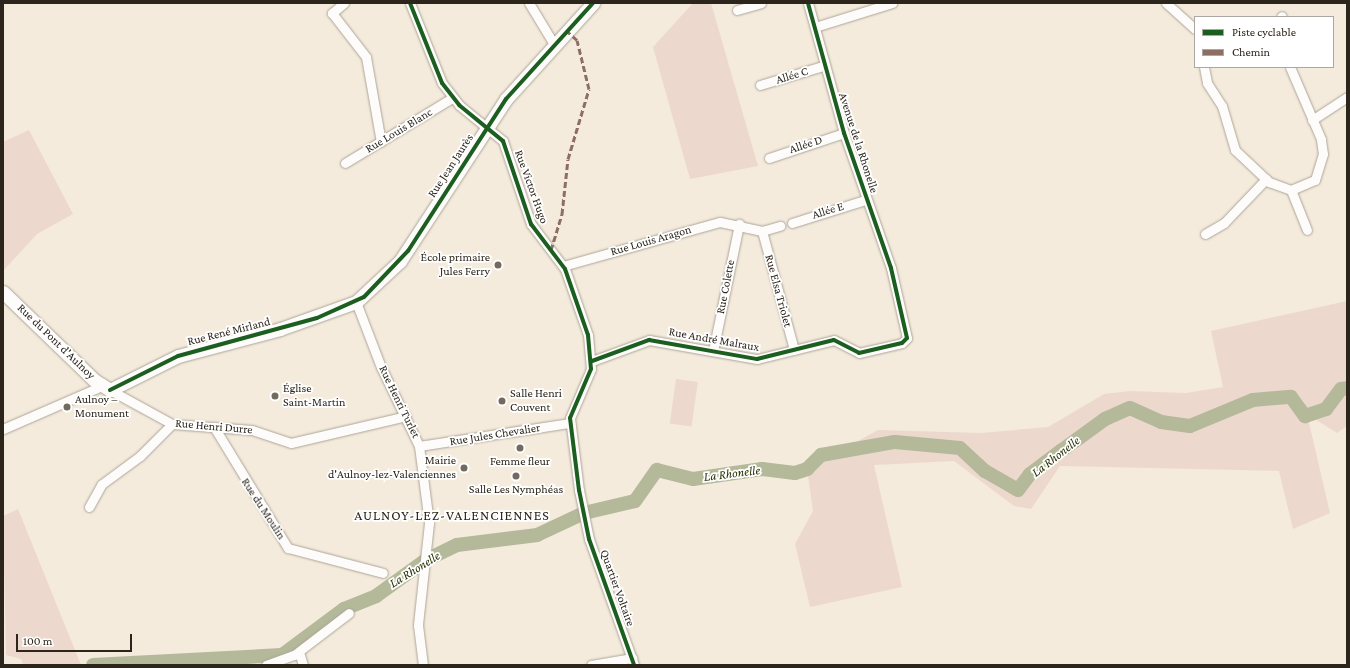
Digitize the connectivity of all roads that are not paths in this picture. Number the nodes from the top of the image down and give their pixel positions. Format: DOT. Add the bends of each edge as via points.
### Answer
graph roads {
  1 [pos="344,3"];
  2 [pos="410,3"];
  3 [pos="529,3"];
  4 [pos="593,3"];
  5 [pos="761,3"];
  6 [pos="808,3"];
  7 [pos="892,3"];
  8 [pos="1166,3"];
  9 [pos="737,10"];
  10 [pos="815,27"];
  11 [pos="1194,28"];
  12 [pos="555,46"];
  13 [pos="823,66"];
  14 [pos="1204,68"];
  15 [pos="1290,68"];
  16 [pos="760,85"];
  17 [pos="1347,97"];
  18 [pos="452,98"];
  19 [pos="1312,120"];
  20 [pos="488,127"];
  21 [pos="844,133"];
  22 [pos="381,142"];
  23 [pos="769,158"];
  24 [pos="345,163"];
  25 [pos="1266,179"];
  26 [pos="1291,190"];
  27 [pos="865,200"];
  28 [pos="792,223"];
  29 [pos="739,224"];
  30 [pos="780,226"];
  31 [pos="1307,230"];
  32 [pos="762,231"];
  33 [pos="1205,234"];
  34 [pos="563,266"];
  35 [pos="3,292"];
  36 [pos="356,302"];
  37 [pos="834,340"];
  38 [pos="714,350"];
  39 [pos="794,350"];
  40 [pos="592,361"];
  41 [pos="106,388"];
  42 [pos="406,416"];
  43 [pos="570,423"];
  44 [pos="172,424"];
  45 [pos="214,427"];
  46 [pos="3,429"];
  47 [pos="419,446"];
  48 [pos="581,506"];
  49 [pos="90,507"];
  50 [pos="382,573"];
  51 [pos="349,613"];
  52 [pos="299,652"];
  53 [pos="633,662"];
  54 [pos="266,665"];
  55 [pos="303,665"];
  56 [pos="423,665"];
  57 [pos="591,665"];
  1 -- 22 [label="street" via="332,13 366,57"];
  2 -- 18 [label="street, Rue Victor Hugo" via="435,72"];
  3 -- 12 [label="street"];
  4 -- 12 [label="street, Rue Jean Jaurès"];
  5 -- 9 [label="street"];
  6 -- 10 [label="street, Avenue de la Rhonelle"];
  7 -- 10 [label="street"];
  8 -- 11 [label="street"];
  10 -- 13 [label="street, Avenue de la Rhonelle" via="825,58"];
  12 -- 20 [label="street, Rue Jean Jaurès" via="506,99"];
  13 -- 16 [label="street, Allée C"];
  13 -- 21 [label="street, Avenue de la Rhonelle"];
  14 -- 25 [label="street" via="1207,83 1222,106 1232,146"];
  15 -- 19 [label="street"];
  17 -- 19 [label="street"];
  18 -- 20 [label="street, Rue Victor Hugo"];
  18 -- 22 [label="street, Rue Louis Blanc"];
  19 -- 26 [label="street" via="1323,146 1322,166 1309,185"];
  20 -- 34 [label="street, Rue Victor Hugo" via="505,144 533,227"];
  20 -- 36 [label="street, Rue Jean Jaurès" via="404,256"];
  21 -- 23 [label="street, Allée D"];
  21 -- 27 [label="street, Avenue de la Rhonelle"];
  22 -- 24 [label="street, Rue Louis Blanc"];
  25 -- 26 [label="street"];
  25 -- 33 [label="street" via="1224,223"];
  26 -- 31 [label="street"];
  27 -- 28 [label="street, Allée E"];
  27 -- 37 [label="street, Avenue de la Rhonelle" via="872,207 883,241 907,338 902,343 859,353"];
  29 -- 32 [label="street"];
  29 -- 34 [label="street, Rue Louis Aragon" via="717,222"];
  29 -- 38 [label="street, Rue Colette"];
  30 -- 32 [label="street"];
  32 -- 39 [label="street, Rue Elsa Triolet"];
  34 -- 40 [label="street, Rue Victor Hugo" via="588,335"];
  35 -- 41 [label="street, Rue du Pont d'Aulnoy"];
  36 -- 41 [label="street, Rue René Mirland" via="288,327 182,354"];
  36 -- 42 [label="street, Rue Henri Turlet" via="381,367"];
  37 -- 39 [label="street, Rue André Malraux"];
  38 -- 39 [label="street, Rue André Malraux" via="757,359"];
  38 -- 40 [label="street, Rue André Malraux" via="649,340"];
  40 -- 43 [label="street, Rue Victor Hugo"];
  41 -- 44 [label="street, Rue Henri Durre"];
  41 -- 46 [label="street, Rue René Mirland"];
  42 -- 45 [label="street, Rue Henri Durre" via="293,443 252,430"];
  42 -- 47 [label="street, Rue Henri Turlet"];
  43 -- 47 [label="street, Rue Jules Chevalier"];
  43 -- 48 [label="street, Rue Victor Hugo"];
  44 -- 45 [label="street, Rue Henri Durre"];
  44 -- 49 [label="street" via="140,456 102,484"];
  45 -- 50 [label="street, Rue du Moulin" via="246,483 290,549"];
  47 -- 56 [label="street, Rue Henri Turlet" via="428,502 426,552 418,625"];
  48 -- 53 [label="street, Quartier Voltaire"];
  51 -- 52 [label="street"];
  52 -- 54 [label="street"];
  52 -- 55 [label="street"];
  53 -- 57 [label="street"];
}
